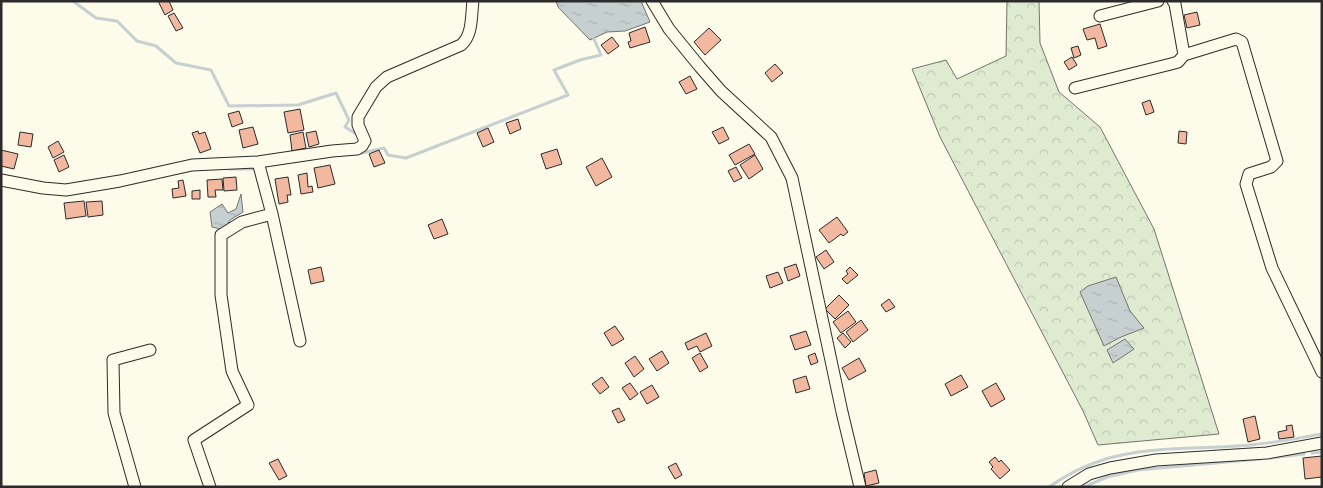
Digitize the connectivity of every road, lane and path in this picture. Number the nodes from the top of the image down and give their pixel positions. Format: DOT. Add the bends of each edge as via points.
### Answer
graph roads {
  1 [pos="473,1"];
  2 [pos="652,1"];
  3 [pos="1158,1"];
  4 [pos="1173,1"];
  5 [pos="1100,16"];
  6 [pos="1184,55"];
  7 [pos="1075,88"];
  8 [pos="258,162"];
  9 [pos="1,180"];
  10 [pos="272,214"];
  11 [pos="300,341"];
  12 [pos="150,350"];
  13 [pos="1322,372"];
  14 [pos="1322,443"];
  15 [pos="135,487"];
  16 [pos="210,487"];
  17 [pos="860,487"];
  18 [pos="1068,487"];
  1 -- 8 [label="street" via="465,42 387,77 376,87 358,117 364,138 357,150"];
  2 -- 17 [label="street" via="669,29 700,67 770,137 792,178"];
  3 -- 5 [label="street"];
  4 -- 6 [label="street"];
  6 -- 7 [label="street" via="1178,62"];
  6 -- 13 [label="street" via="1236,39 1242,42 1277,161 1271,167 1249,174 1246,184 1272,268"];
  8 -- 9 [label="street" via="192,165 66,190"];
  8 -- 10 [label="street"];
  10 -- 11 [label="street"];
  10 -- 16 [label="street" via="242,222 221,235 221,295 232,371 248,405 194,440"];
  12 -- 15 [label="street" via="113,360 114,413"];
  14 -- 18 [label="street" via="1267,452 1156,460 1089,474"];
}
